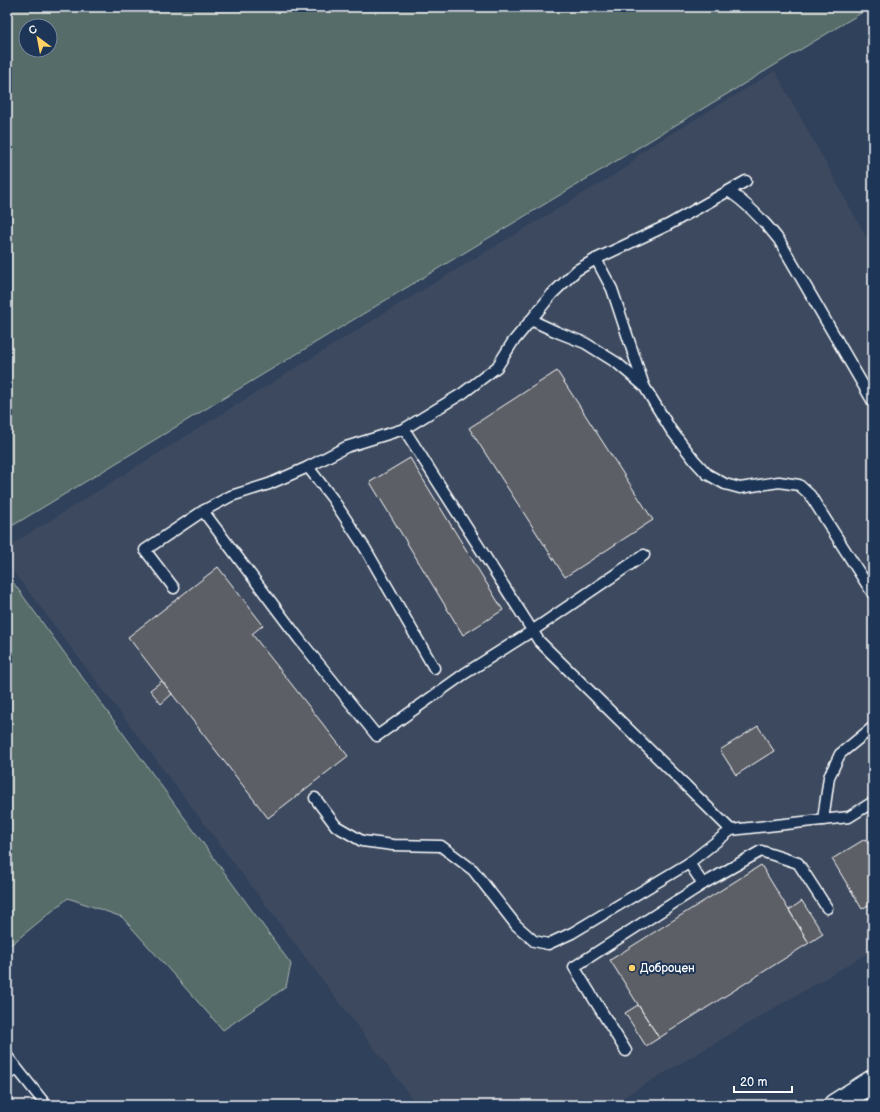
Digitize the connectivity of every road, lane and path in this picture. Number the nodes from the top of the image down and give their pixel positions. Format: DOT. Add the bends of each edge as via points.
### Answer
graph roads {
  1 [pos="746,181"];
  2 [pos="730,192"];
  3 [pos="596,259"];
  4 [pos="530,320"];
  5 [pos="644,386"];
  6 [pos="873,402"];
  7 [pos="404,429"];
  8 [pos="308,467"];
  9 [pos="203,511"];
  10 [pos="644,555"];
  11 [pos="174,588"];
  12 [pos="873,594"];
  13 [pos="532,631"];
  14 [pos="434,668"];
  15 [pos="873,727"];
  16 [pos="315,798"];
  17 [pos="873,802"];
  18 [pos="823,820"];
  19 [pos="731,830"];
  20 [pos="689,863"];
  21 [pos="703,884"];
  22 [pos="827,908"];
  23 [pos="626,1051"];
  24 [pos="7,1056"];
  25 [pos="17,1069"];
  26 [pos="7,1075"];
  27 [pos="873,1081"];
  28 [pos="46,1105"];
  29 [pos="835,1105"];
  1 -- 2 [label="lane"];
  2 -- 3 [label="lane"];
  2 -- 6 [label="lane" via="762,219 779,240"];
  3 -- 4 [label="lane" via="577,270"];
  3 -- 5 [label="lane" via="612,289"];
  4 -- 5 [label="lane" via="585,343 617,363"];
  4 -- 7 [label="lane" via="512,342 497,367 463,393"];
  5 -- 12 [label="lane" via="671,430 707,474 725,484 740,488 779,482 799,485 810,495"];
  7 -- 8 [label="lane" via="346,447"];
  7 -- 13 [label="lane"];
  8 -- 9 [label="lane" via="269,484 231,496"];
  8 -- 14 [label="lane" via="365,548"];
  9 -- 11 [label="lane" via="146,550"];
  9 -- 13 [label="lane" via="299,639 377,736 464,674"];
  10 -- 13 [label="lane"];
  13 -- 19 [label="lane" via="539,641"];
  15 -- 18 [label="lane" via="840,754 829,777"];
  16 -- 20 [label="lane" via="336,826 362,841 393,845 441,846 473,870 516,925 534,941 548,944 572,933"];
  17 -- 18 [label="lane" via="849,817"];
  18 -- 19 [label="lane"];
  19 -- 20 [label="lane"];
  20 -- 21 [label="lane"];
  21 -- 22 [label="lane" via="761,851 798,863"];
  21 -- 23 [label="lane" via="574,967"];
  24 -- 25 [label="lane"];
  25 -- 26 [label="lane"];
  25 -- 28 [label="lane"];
  27 -- 29 [label="main road"];
}
